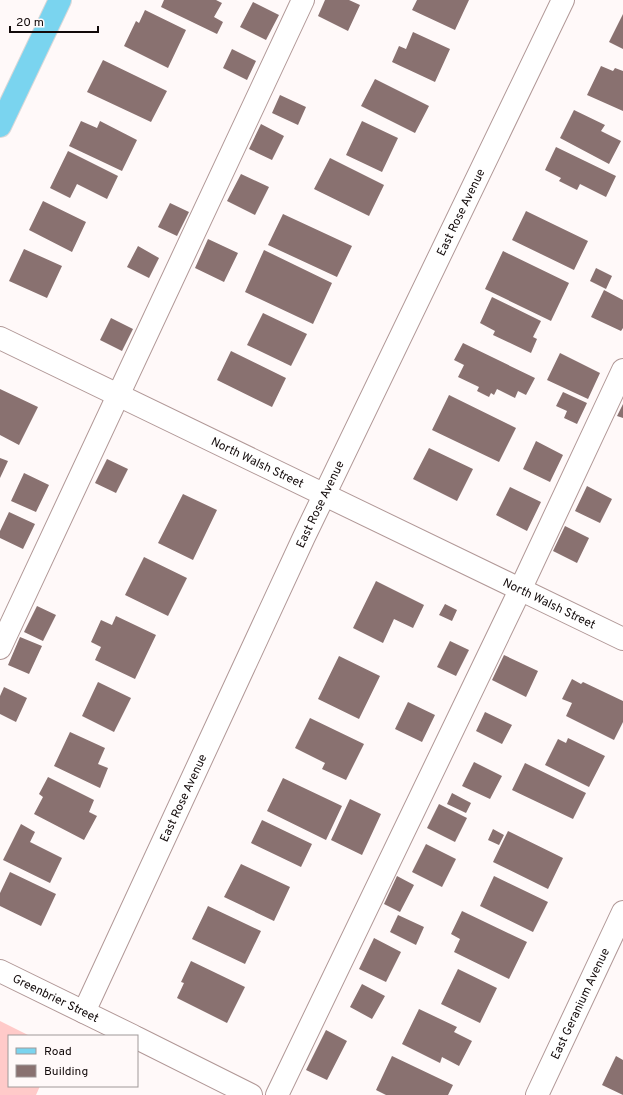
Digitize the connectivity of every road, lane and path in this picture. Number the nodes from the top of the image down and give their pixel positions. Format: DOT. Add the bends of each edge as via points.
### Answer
graph roads {
  1 [pos="60,0"];
  2 [pos="303,0"];
  3 [pos="563,0"];
  4 [pos="0,126"];
  5 [pos="0,338"];
  6 [pos="623,370"];
  7 [pos="119,395"];
  8 [pos="325,495"];
  9 [pos="520,590"];
  10 [pos="623,639"];
  11 [pos="0,648"];
  12 [pos="623,912"];
  13 [pos="0,971"];
  14 [pos="84,1012"];
  15 [pos="131,1035"];
  16 [pos="138,1038"];
  17 [pos="251,1095"];
  18 [pos="277,1095"];
  19 [pos="537,1095"];
  1 -- 4 [label="main road"];
  2 -- 7 [label="street"];
  3 -- 8 [label="street, East Rose Avenue"];
  5 -- 7 [label="street, North Walsh Street"];
  6 -- 9 [label="street"];
  7 -- 8 [label="street, North Walsh Street"];
  7 -- 11 [label="street"];
  8 -- 9 [label="street, North Walsh Street"];
  8 -- 14 [label="street, East Rose Avenue"];
  9 -- 10 [label="street, North Walsh Street"];
  9 -- 18 [label="street"];
  12 -- 19 [label="street, East Geranium Avenue"];
  13 -- 14 [label="street, Greenbrier Street"];
  14 -- 15 [label="street, Greenbrier Street"];
  16 -- 17 [label="street"];
}
